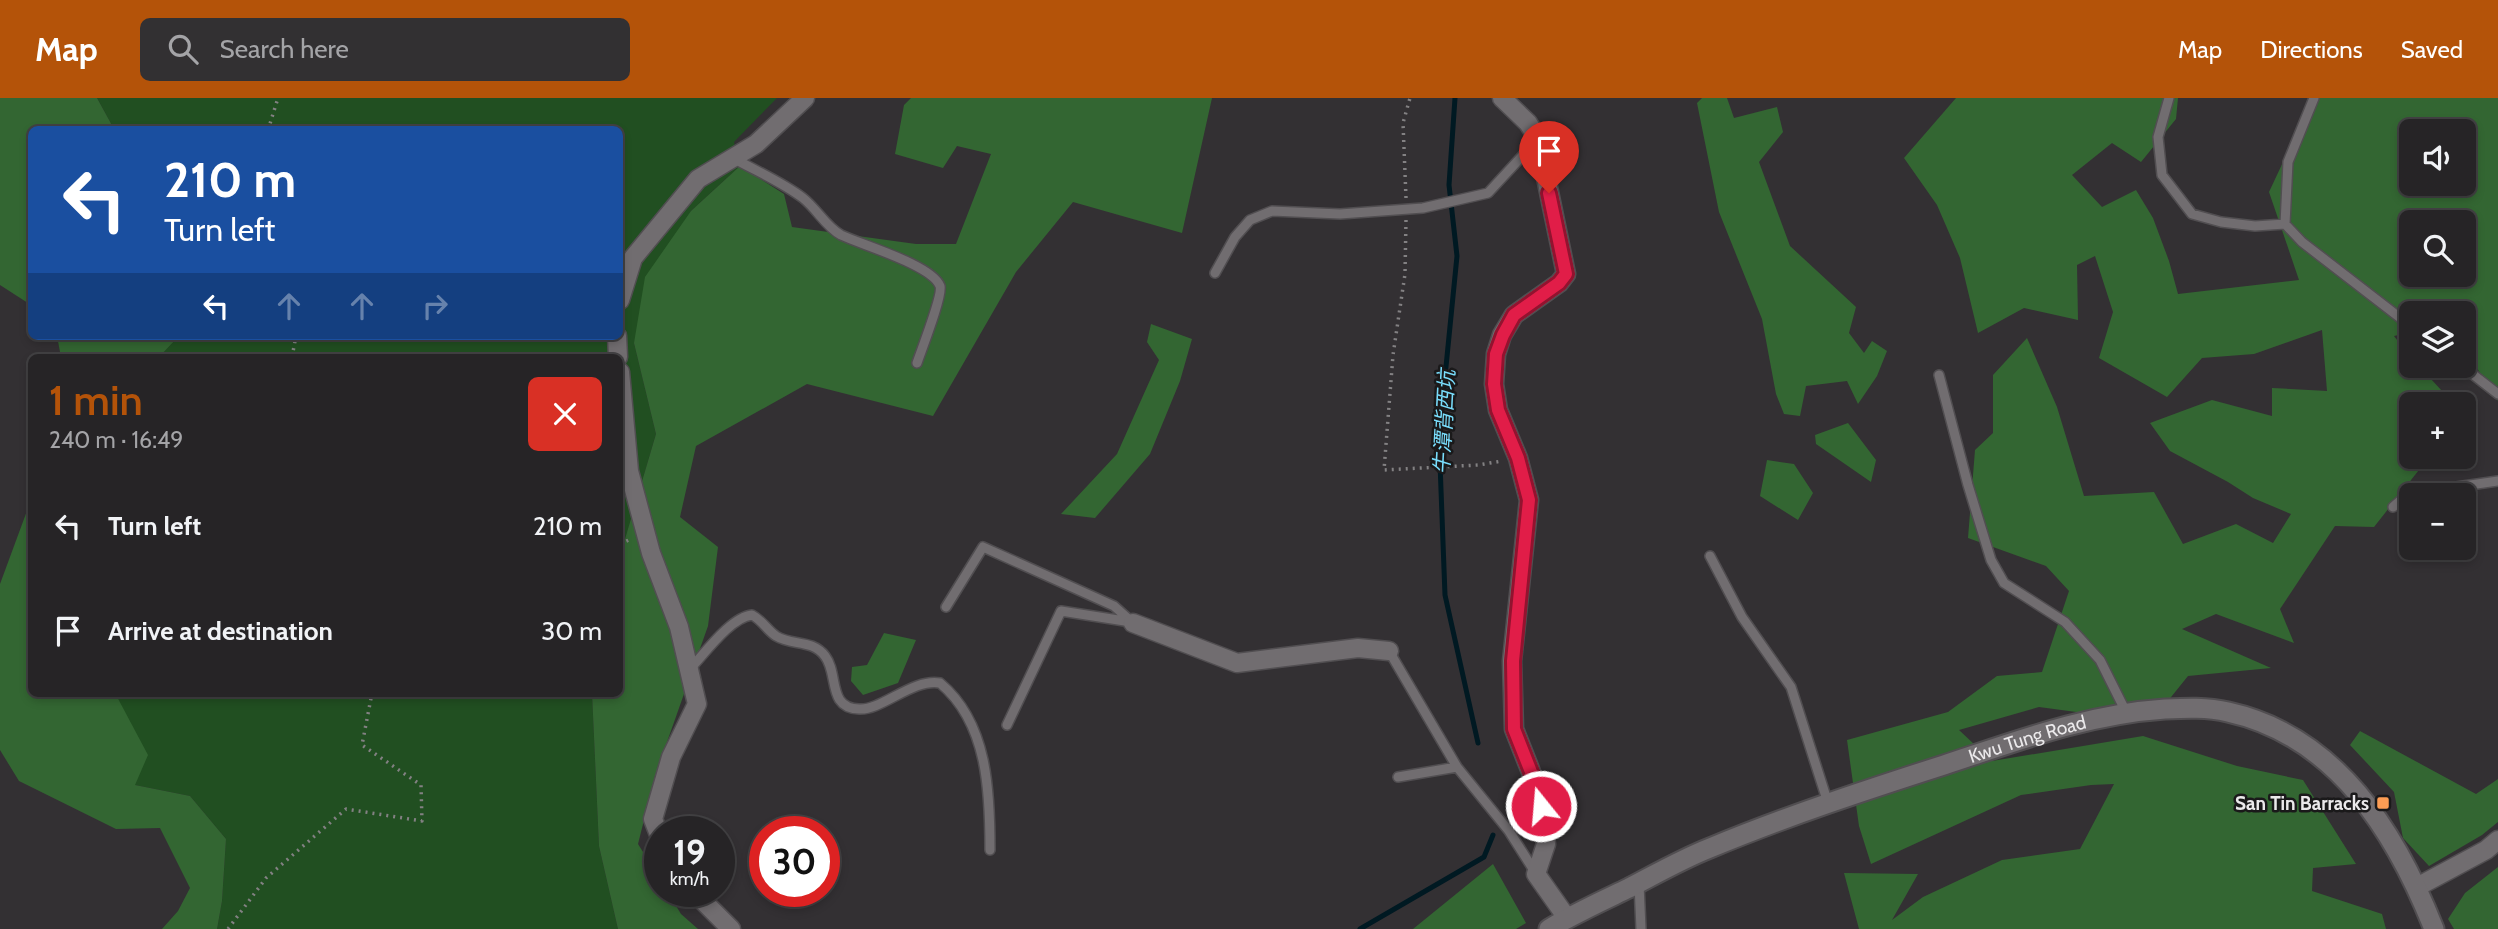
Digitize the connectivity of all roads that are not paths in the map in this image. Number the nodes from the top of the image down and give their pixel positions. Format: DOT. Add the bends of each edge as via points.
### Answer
graph roads {
  1 [pos="805,98"];
  2 [pos="1502,98"];
  3 [pos="2169,98"];
  4 [pos="2314,98"];
  5 [pos="1538,139"];
  6 [pos="731,157"];
  7 [pos="2285,225"];
  8 [pos="1215,273"];
  9 [pos="623,290"];
  10 [pos="2399,317"];
  11 [pos="917,363"];
  12 [pos="1939,375"];
  13 [pos="2476,377"];
  14 [pos="2498,394"];
  15 [pos="623,405"];
  16 [pos="2498,481"];
  17 [pos="2393,507"];
  18 [pos="1710,556"];
  19 [pos="946,607"];
  20 [pos="1133,623"];
  21 [pos="1389,651"];
  22 [pos="689,670"];
  23 [pos="2126,712"];
  24 [pos="1007,725"];
  25 [pos="1457,767"];
  26 [pos="1398,776"];
  27 [pos="1828,803"];
  28 [pos="654,816"];
  29 [pos="2498,840"];
  30 [pos="990,850"];
  31 [pos="1536,874"];
  32 [pos="1639,883"];
  33 [pos="2417,887"];
  34 [pos="709,907"];
  35 [pos="1567,918"];
  36 [pos="731,929"];
  37 [pos="1549,929"];
  38 [pos="1641,929"];
  39 [pos="2434,929"];
  1 -- 6 [label="street" via="756,144"];
  2 -- 5 [label="street"];
  3 -- 7 [label="lane" via="2158,136 2162,174 2192,214 2244,225"];
  4 -- 7 [label="lane" via="2288,162"];
  5 -- 8 [label="lane" via="1488,193 1423,208 1340,214 1272,211 1251,220 1235,237"];
  5 -- 31 [label="street" via="1566,274 1514,315 1496,354 1494,384 1498,410 1529,500 1513,661 1514,729 1541,806 1546,844"];
  6 -- 9 [label="street" via="698,179 633,258"];
  6 -- 11 [label="lane" via="801,196 842,235 877,248 936,281 941,292"];
  7 -- 10 [label="lane"];
  12 -- 23 [label="lane" via="1972,498 2004,583 2065,622 2100,660"];
  13 -- 14 [label="lane"];
  15 -- 22 [label="street" via="629,471"];
  16 -- 17 [label="lane" via="2408,494"];
  18 -- 27 [label="lane" via="1742,617 1791,687"];
  19 -- 20 [label="lane" via="983,547 1114,606"];
  20 -- 21 [label="street" via="1237,663 1358,648"];
  20 -- 24 [label="lane" via="1060,611"];
  21 -- 25 [label="lane"];
  22 -- 28 [label="street" via="697,704 671,757"];
  22 -- 30 [label="lane" via="734,623 752,615 779,638 818,648 829,662 835,692 845,706 862,710 921,685 940,683 965,713 986,765"];
  23 -- 27 [label="street, Kwu Tung Road" via="2068,724"];
  23 -- 33 [label="street, Kwu Tung Road" via="2202,707 2230,712 2290,736 2328,761 2356,791 2394,842"];
  25 -- 26 [label="lane"];
  25 -- 31 [label="lane" via="1509,831"];
  27 -- 32 [label="street, Kwu Tung Road" via="1707,849"];
  29 -- 33 [label="street"];
  31 -- 35 [label="street"];
  32 -- 35 [label="street, Kwu Tung Road"];
  32 -- 38 [label="lane"];
  33 -- 39 [label="street, Kwu Tung Road"];
  34 -- 36 [label="street"];
  35 -- 37 [label="street, Kwu Tung Road"];
}
